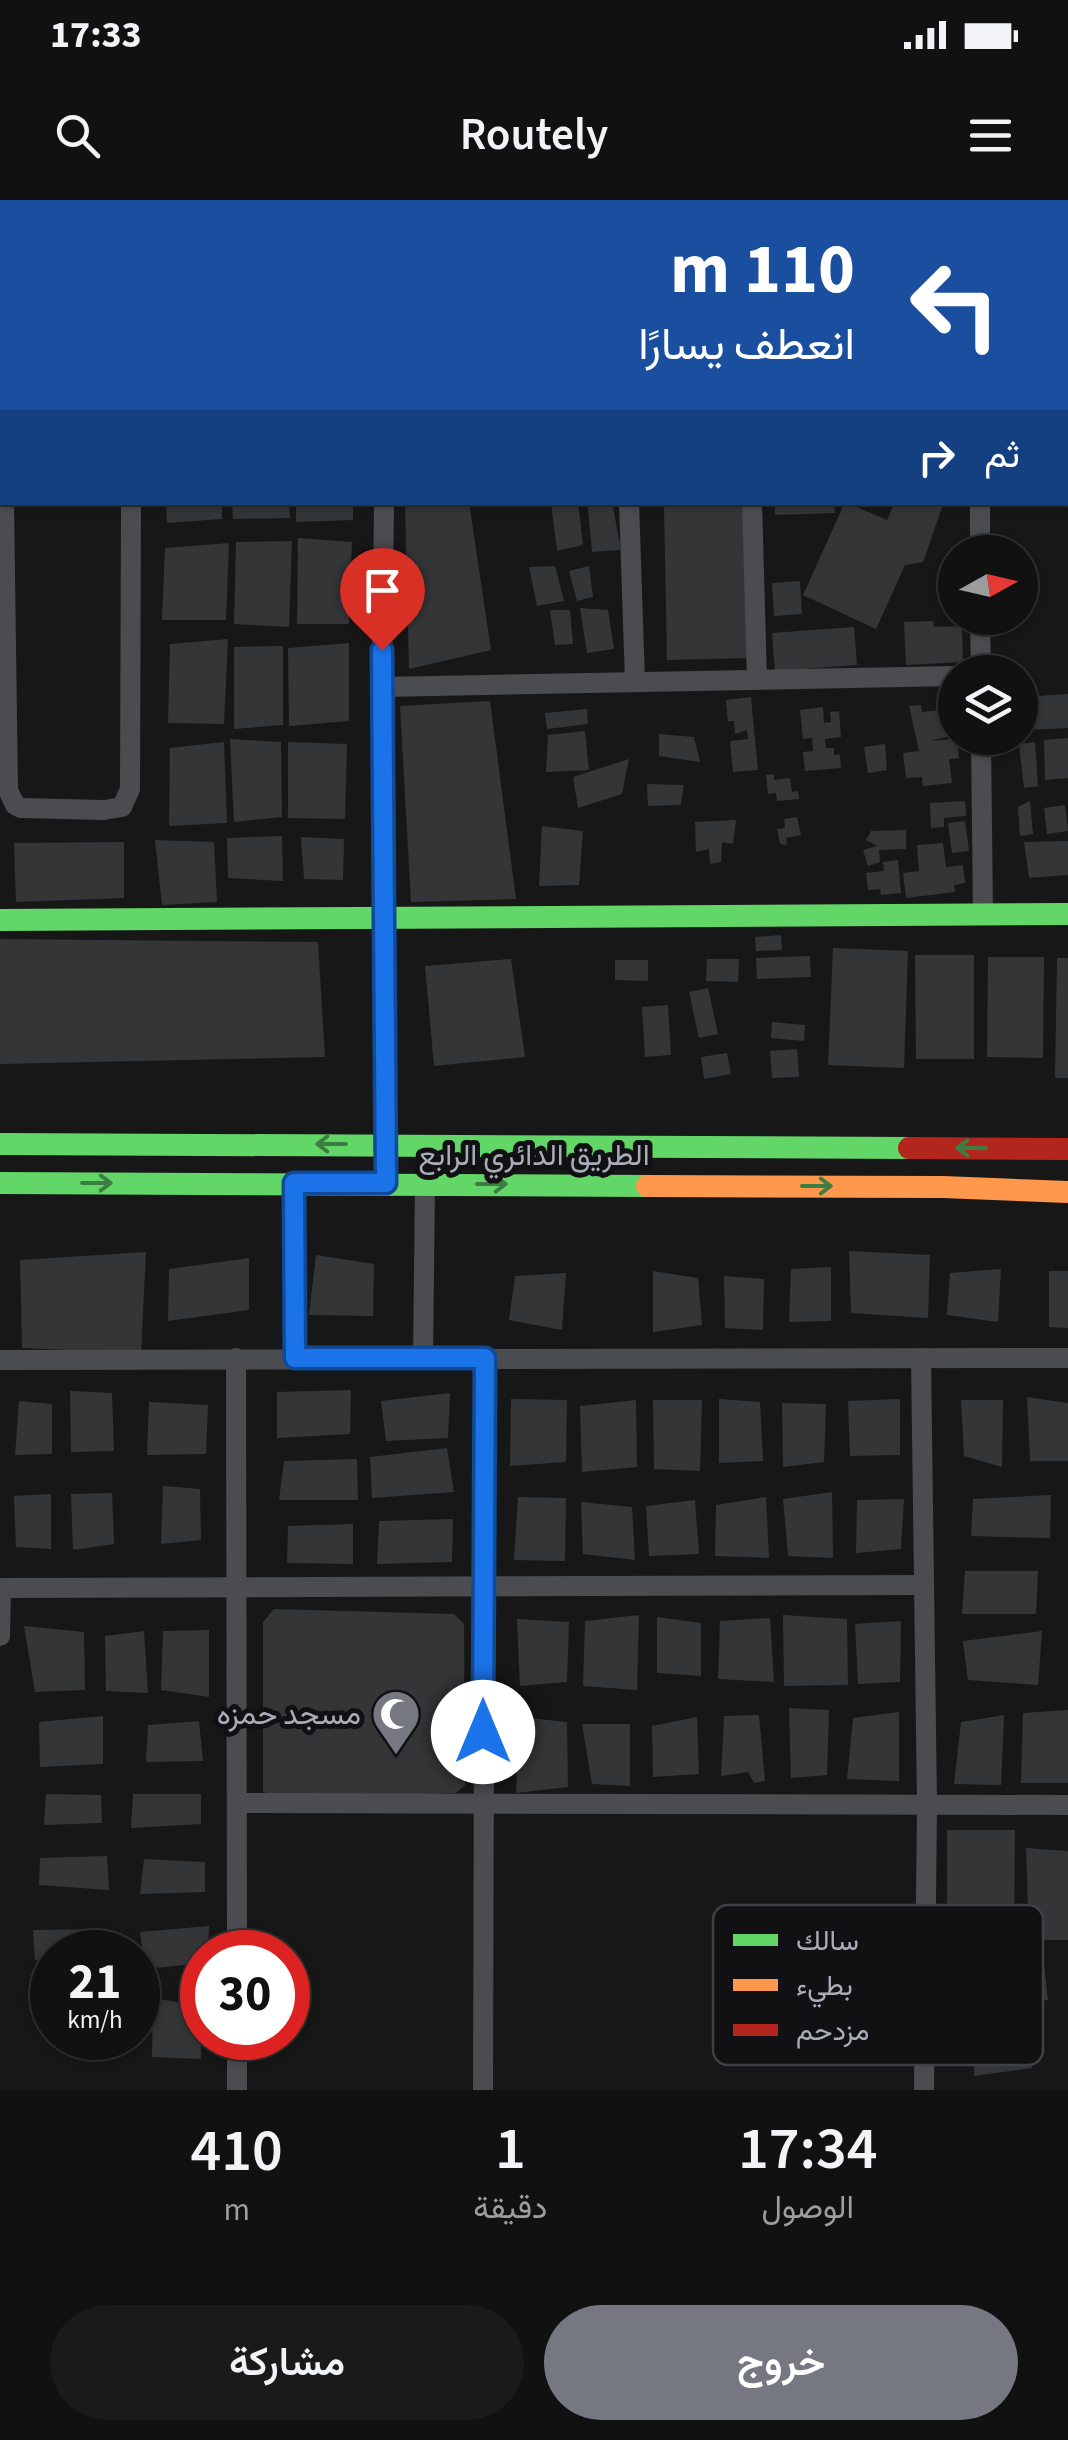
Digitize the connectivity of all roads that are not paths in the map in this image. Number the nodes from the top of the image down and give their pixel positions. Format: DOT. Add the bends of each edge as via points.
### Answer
graph roads {
  1 [pos="4,505"];
  2 [pos="131,505"];
  3 [pos="384,505"];
  4 [pos="629,505"];
  5 [pos="752,505"];
  6 [pos="980,505"];
  7 [pos="980,535"];
  8 [pos="938,676"];
  9 [pos="757,680"];
  10 [pos="635,682"];
  11 [pos="382,687"];
  12 [pos="981,755"];
  13 [pos="1068,914"];
  14 [pos="983,915"];
  15 [pos="384,918"];
  16 [pos="0,920"];
  17 [pos="0,1144"];
  18 [pos="386,1144"];
  19 [pos="1068,1150"];
  20 [pos="0,1183"];
  21 [pos="294,1183"];
  22 [pos="386,1183"];
  23 [pos="425,1184"];
  24 [pos="1068,1192"];
  25 [pos="236,1358"];
  26 [pos="295,1358"];
  27 [pos="423,1358"];
  28 [pos="485,1358"];
  29 [pos="921,1358"];
  30 [pos="1068,1358"];
  31 [pos="0,1360"];
  32 [pos="924,1584"];
  33 [pos="0,1588"];
  34 [pos="483,1588"];
  35 [pos="237,1589"];
  36 [pos="0,1636"];
  37 [pos="237,1803"];
  38 [pos="484,1804"];
  39 [pos="927,1805"];
  40 [pos="1068,1806"];
  41 [pos="926,1905"];
  42 [pos="237,1930"];
  43 [pos="237,2060"];
  44 [pos="924,2065"];
  45 [pos="237,2090"];
  46 [pos="483,2090"];
  47 [pos="924,2090"];
  1 -- 2 [label="street" via="8,790 21,808 104,810 122,807 130,790"];
  3 -- 11 [label="street"];
  4 -- 10 [label="street"];
  5 -- 9 [label="street"];
  6 -- 7 [label="street"];
  8 -- 9 [label="street"];
  9 -- 10 [label="street"];
  10 -- 11 [label="street"];
  11 -- 15 [label="street"];
  12 -- 14 [label="street"];
  13 -- 14 [label="main road"];
  14 -- 15 [label="main road"];
  15 -- 16 [label="main road"];
  15 -- 18 [label="street"];
  18 -- 17 [label="main road, الطريق الدائري الرابع, one-way"];
  19 -- 18 [label="main road, الطريق الدائري الرابع, one-way"];
  18 -- 22 [label="street"];
  20 -- 21 [label="main road, الطريق الدائري الرابع, one-way"];
  21 -- 22 [label="main road, الطريق الدائري الرابع"];
  21 -- 26 [label="street"];
  22 -- 23 [label="main road, الطريق الدائري الرابع"];
  23 -- 24 [label="main road, الطريق الدائري الرابع, one-way"];
  23 -- 27 [label="street"];
  25 -- 26 [label="street"];
  25 -- 31 [label="street"];
  25 -- 35 [label="street"];
  26 -- 27 [label="street"];
  27 -- 28 [label="street"];
  28 -- 29 [label="street"];
  28 -- 34 [label="street"];
  29 -- 30 [label="street"];
  29 -- 32 [label="street"];
  32 -- 34 [label="street"];
  32 -- 39 [label="street"];
  33 -- 35 [label="street"];
  33 -- 36 [label="street"];
  34 -- 35 [label="street"];
  34 -- 38 [label="street"];
  35 -- 37 [label="street"];
  37 -- 38 [label="street"];
  37 -- 42 [label="street"];
  38 -- 39 [label="street"];
  38 -- 46 [label="street"];
  39 -- 40 [label="street"];
  39 -- 41 [label="street"];
  43 -- 45 [label="street"];
  44 -- 47 [label="street"];
}
